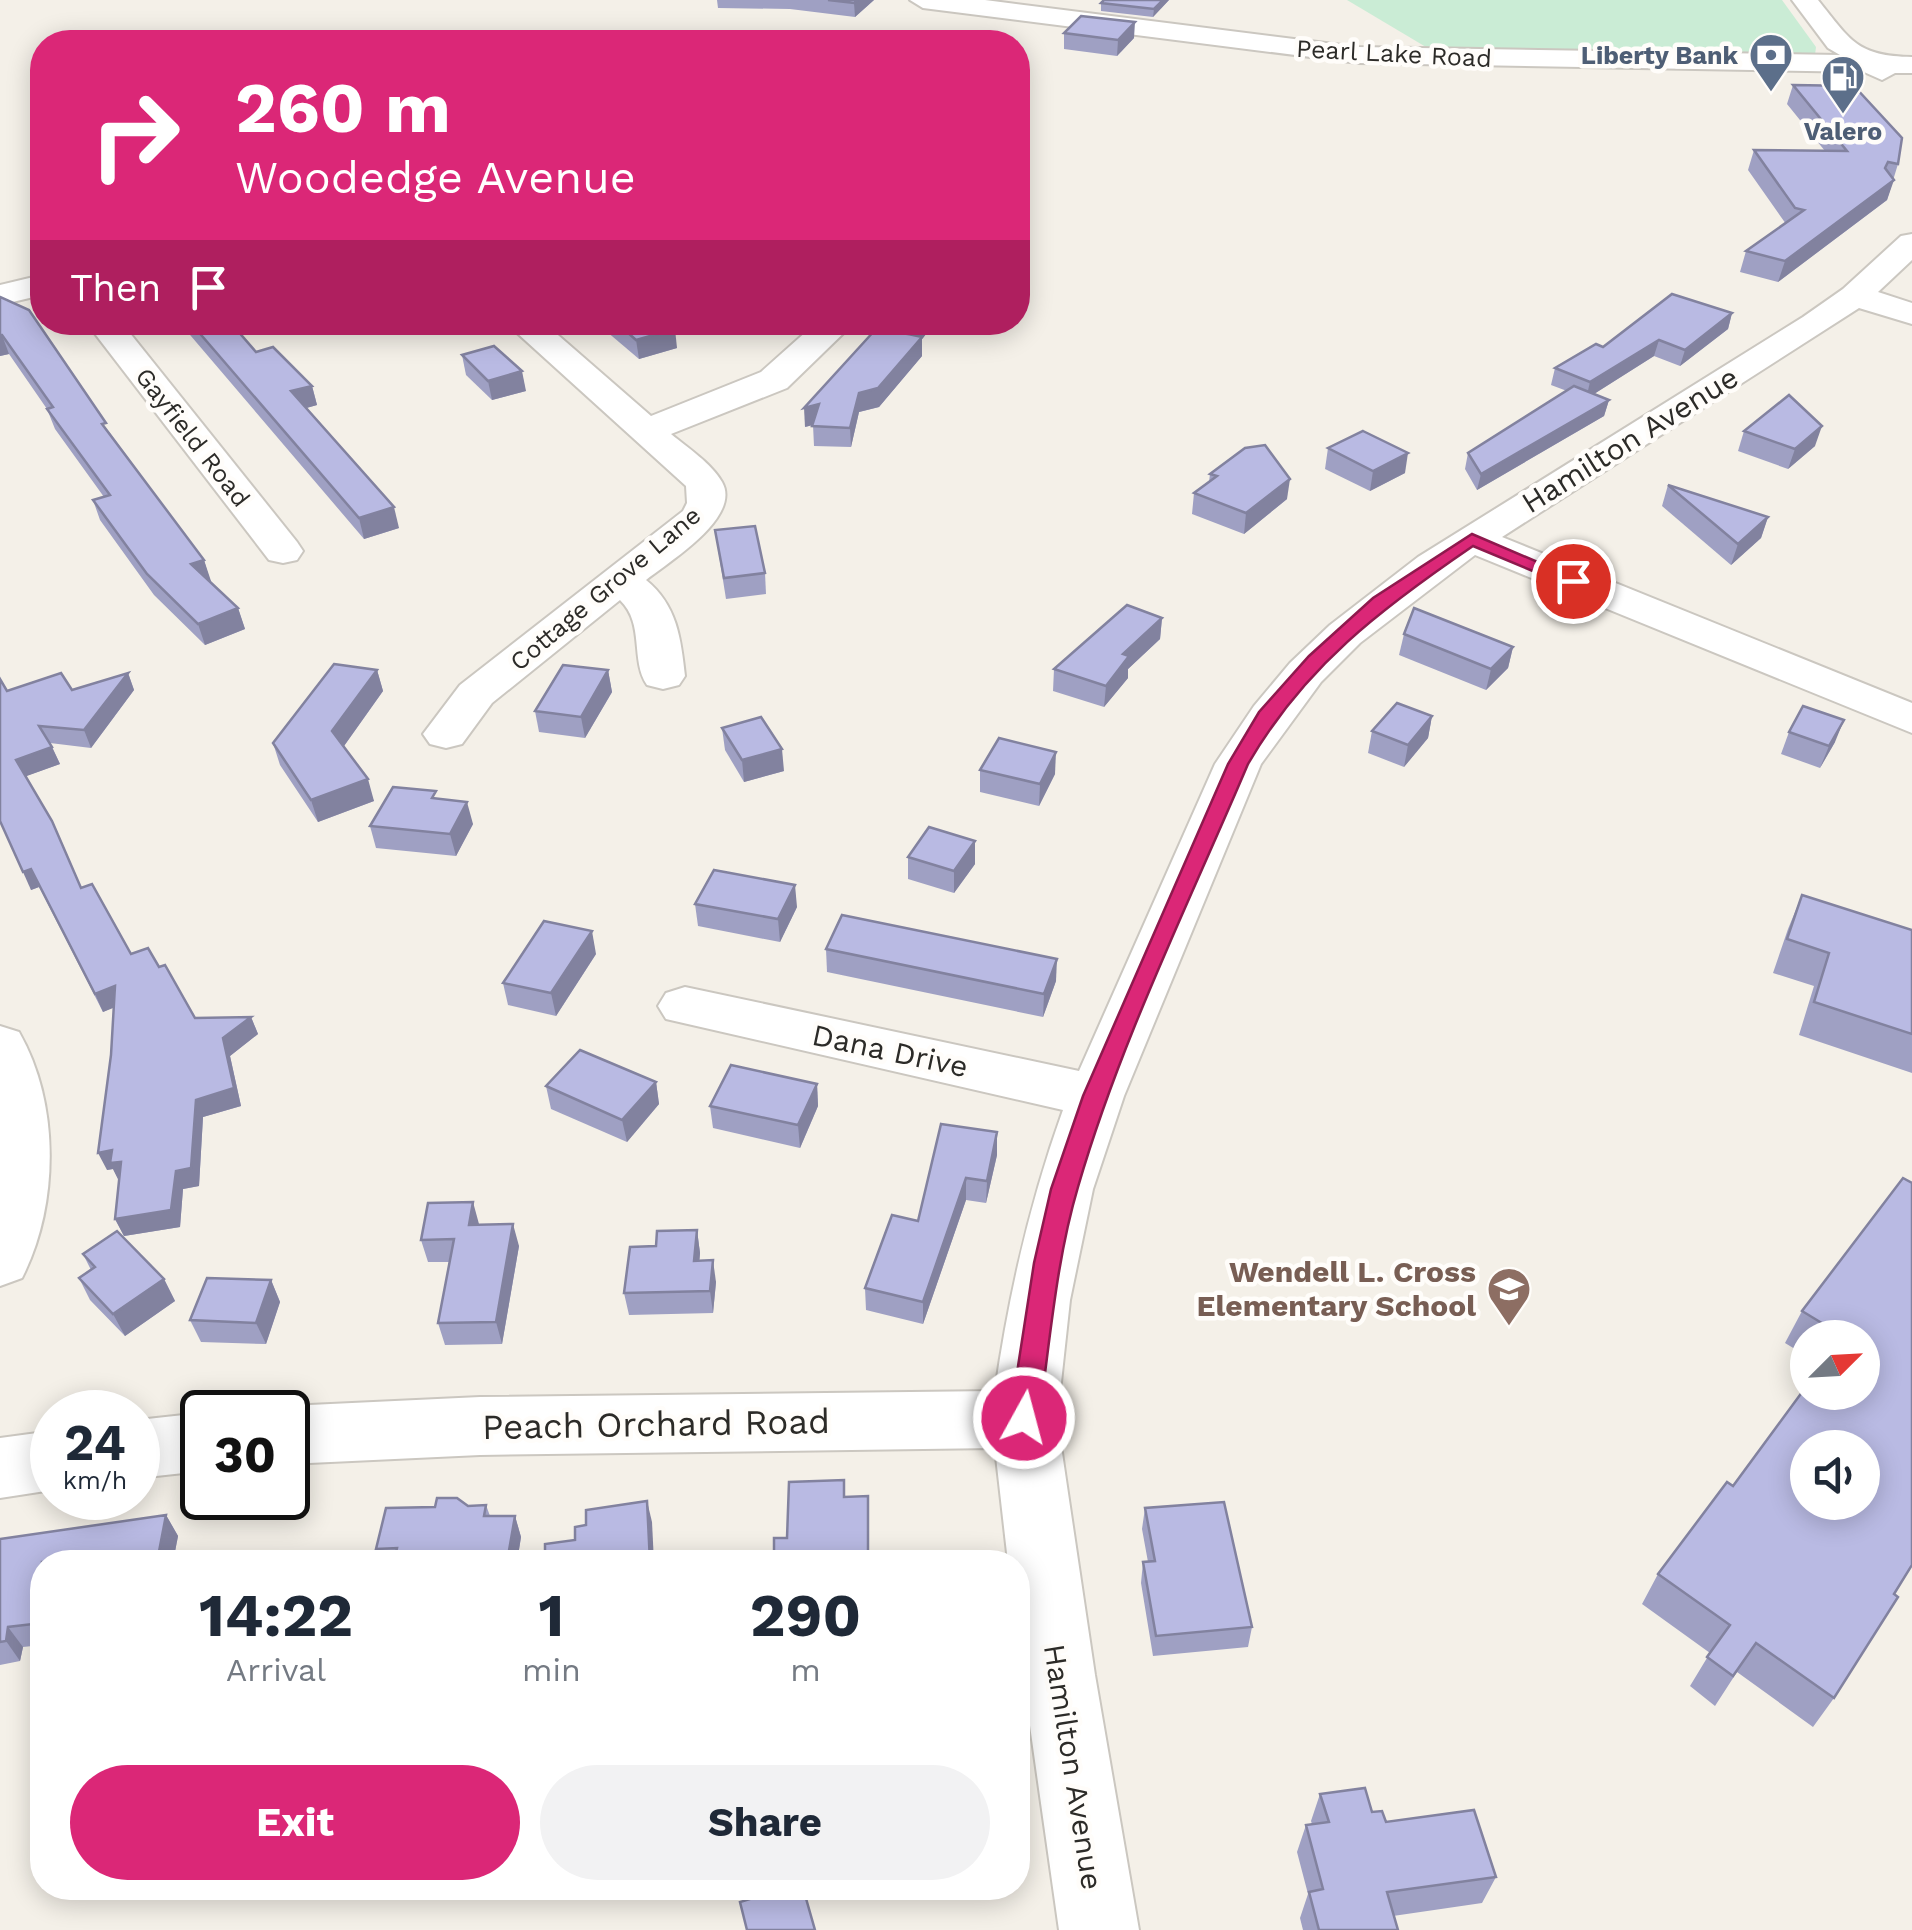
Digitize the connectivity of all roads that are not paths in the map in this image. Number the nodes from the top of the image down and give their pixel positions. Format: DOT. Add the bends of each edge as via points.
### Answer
graph roads {
  1 [pos="923,0"];
  2 [pos="1805,0"];
  3 [pos="1868,64"];
  4 [pos="1912,65"];
  5 [pos="1912,88"];
  6 [pos="1912,244"];
  7 [pos="30,288"];
  8 [pos="0,295"];
  9 [pos="1855,296"];
  10 [pos="1912,314"];
  11 [pos="113,335"];
  12 [pos="537,335"];
  13 [pos="824,335"];
  14 [pos="645,432"];
  15 [pos="1472,539"];
  16 [pos="283,551"];
  17 [pos="621,582"];
  18 [pos="663,676"];
  19 [pos="1912,719"];
  20 [pos="446,734"];
  21 [pos="685,1006"];
  22 [pos="0,1046"];
  23 [pos="1096,1096"];
  24 [pos="0,1260"];
  25 [pos="1024,1418"];
  26 [pos="310,1434"];
  27 [pos="30,1464"];
  28 [pos="0,1468"];
  29 [pos="1099,1930"];
  1 -- 3 [label="main road, Pearl Lake Road" via="1358,54"];
  2 -- 3 [label="main road" via="1838,42"];
  3 -- 4 [label="main road, Pearl Lake Road"];
  3 -- 5 [label="main road"];
  6 -- 9 [label="street, Hamilton Avenue"];
  7 -- 8 [label="street"];
  9 -- 10 [label="street"];
  9 -- 15 [label="street, Hamilton Avenue"];
  11 -- 16 [label="street, Gayfield Road"];
  12 -- 14 [label="street, Cottage Grove Lane"];
  13 -- 14 [label="street" via="774,380"];
  14 -- 17 [label="street, Cottage Grove Lane" via="700,479 708,503"];
  15 -- 19 [label="street"];
  15 -- 23 [label="street, Hamilton Avenue" via="1379,602 1266,716 1238,764"];
  17 -- 18 [label="street" via="652,609"];
  17 -- 20 [label="street, Cottage Grove Lane" via="476,694"];
  21 -- 23 [label="street, Dana Drive"];
  22 -- 24 [label="street" via="18,1094 23,1134"];
  23 -- 25 [label="street, Hamilton Avenue" via="1064,1189"];
  25 -- 26 [label="street, Peach Orchard Road"];
  25 -- 29 [label="street, Hamilton Avenue"];
  27 -- 28 [label="street"];
}
